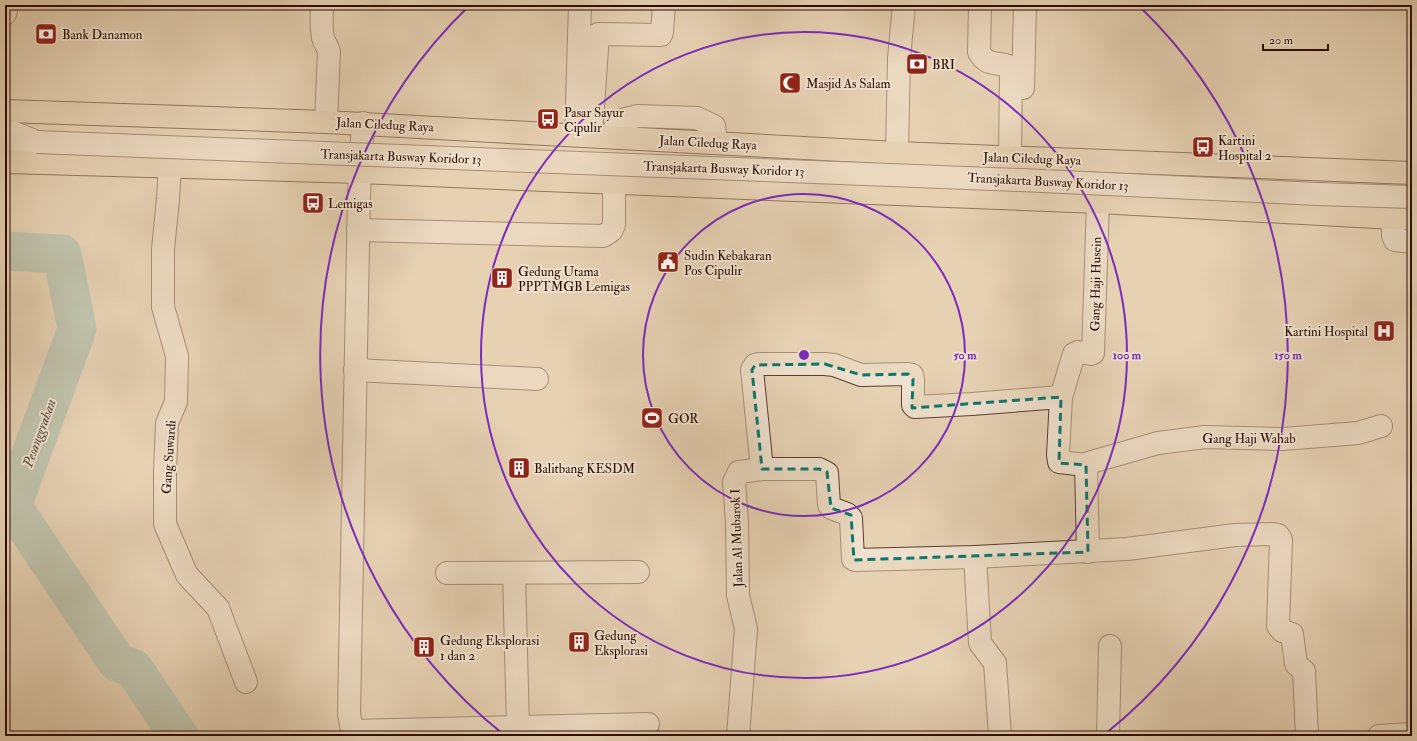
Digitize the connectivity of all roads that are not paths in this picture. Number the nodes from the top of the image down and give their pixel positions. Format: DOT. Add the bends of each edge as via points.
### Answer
graph roads {
  1 [pos="7,5"];
  2 [pos="322,5"];
  3 [pos="580,5"];
  4 [pos="664,5"];
  5 [pos="904,5"];
  6 [pos="980,5"];
  7 [pos="1025,5"];
  8 [pos="5,14"];
  9 [pos="589,33"];
  10 [pos="5,111"];
  11 [pos="677,117"];
  12 [pos="326,122"];
  13 [pos="362,123"];
  14 [pos="5,129"];
  15 [pos="591,136"];
  16 [pos="677,140"];
  17 [pos="37,142"];
  18 [pos="716,142"];
  19 [pos="5,151"];
  20 [pos="897,153"];
  21 [pos="1015,157"];
  22 [pos="1097,161"];
  23 [pos="5,162"];
  24 [pos="170,166"];
  25 [pos="360,172"];
  26 [pos="1404,172"];
  27 [pos="614,182"];
  28 [pos="675,185"];
  29 [pos="1412,197"];
  30 [pos="1098,202"];
  31 [pos="1403,219"];
  32 [pos="358,230"];
  33 [pos="1412,242"];
  34 [pos="355,370"];
  35 [pos="537,379"];
  36 [pos="1061,397"];
  37 [pos="1381,426"];
  38 [pos="1086,465"];
  39 [pos="762,469"];
  40 [pos="1088,552"];
  41 [pos="975,557"];
  42 [pos="638,572"];
  43 [pos="447,573"];
  44 [pos="514,573"];
  45 [pos="1110,646"];
  46 [pos="246,682"];
  47 [pos="648,724"];
  48 [pos="518,728"];
  49 [pos="352,733"];
  50 [pos="1412,734"];
  51 [pos="738,736"];
  52 [pos="1000,736"];
  53 [pos="1108,736"];
  54 [pos="1307,736"];
  55 [pos="1380,736"];
  1 -- 8 [label="street"];
  2 -- 12 [label="street" via="324,42 329,52"];
  3 -- 9 [label="street"];
  4 -- 9 [label="street" via="661,35"];
  5 -- 20 [label="street" via="899,58"];
  6 -- 21 [label="street" via="979,52 987,62 1011,67"];
  7 -- 21 [label="street"];
  9 -- 15 [label="street"];
  10 -- 12 [label="main road, Jalan Ciledug Raya"];
  11 -- 15 [label="street" via="638,116 622,120"];
  11 -- 16 [label="street"];
  11 -- 18 [label="street" via="697,118 714,126"];
  12 -- 13 [label="main road, Jalan Ciledug Raya"];
  13 -- 15 [label="main road, Jalan Ciledug Raya"];
  13 -- 25 [label="street"];
  14 -- 17 [label="street, Transjakarta Busway Koridor 13"];
  15 -- 16 [label="main road, Jalan Ciledug Raya"];
  16 -- 18 [label="main road, Jalan Ciledug Raya"];
  16 -- 28 [label="main road"];
  17 -- 19 [label="street, Transjakarta Busway Koridor 13"];
  17 -- 29 [label="street, Transjakarta Busway Koridor 13, bridge"];
  18 -- 20 [label="main road, Jalan Ciledug Raya"];
  20 -- 21 [label="main road, Jalan Ciledug Raya"];
  21 -- 22 [label="main road, Jalan Ciledug Raya"];
  22 -- 26 [label="main road, Jalan Ciledug Raya"];
  22 -- 30 [label="main road"];
  23 -- 24 [label="main road"];
  24 -- 25 [label="main road"];
  24 -- 46 [label="street, Gang Suwardi" via="163,249 163,307 177,356 176,402 167,423 165,524 187,575 218,608"];
  25 -- 27 [label="main road"];
  25 -- 32 [label="street"];
  26 -- 31 [label="main road"];
  27 -- 28 [label="main road"];
  27 -- 32 [label="street" via="614,225 603,236"];
  28 -- 30 [label="main road"];
  30 -- 31 [label="main road"];
  30 -- 36 [label="street, Gang Haji Husein" via="1093,353 1075,352"];
  31 -- 33 [label="street" via="1393,236 1395,240"];
  32 -- 34 [label="street"];
  34 -- 35 [label="street"];
  34 -- 49 [label="street" via="349,714"];
  36 -- 38 [label="street, Gang Haji Husein" via="1059,462"];
  36 -- 39 [label="street" via="915,407 912,405 912,375 861,375 834,365 759,364 752,370"];
  37 -- 38 [label="street, Gang Haji Wahab" via="1358,433 1284,439 1205,436 1158,443"];
  38 -- 40 [label="street"];
  39 -- 41 [label="street" via="819,469 827,473 829,505 851,518 854,560"];
  39 -- 51 [label="street, Jalan Al Mubarok I" via="739,472 734,482 738,595 746,629"];
  40 -- 41 [label="street"];
  40 -- 54 [label="street" via="1235,535 1278,535 1281,540 1278,626 1282,631 1292,634 1296,664 1304,671"];
  41 -- 52 [label="street" via="980,643 995,663"];
  42 -- 44 [label="street"];
  43 -- 44 [label="street"];
  44 -- 48 [label="street"];
  45 -- 53 [label="street"];
  47 -- 48 [label="street"];
  48 -- 49 [label="street"];
  50 -- 55 [label="street"];
}
